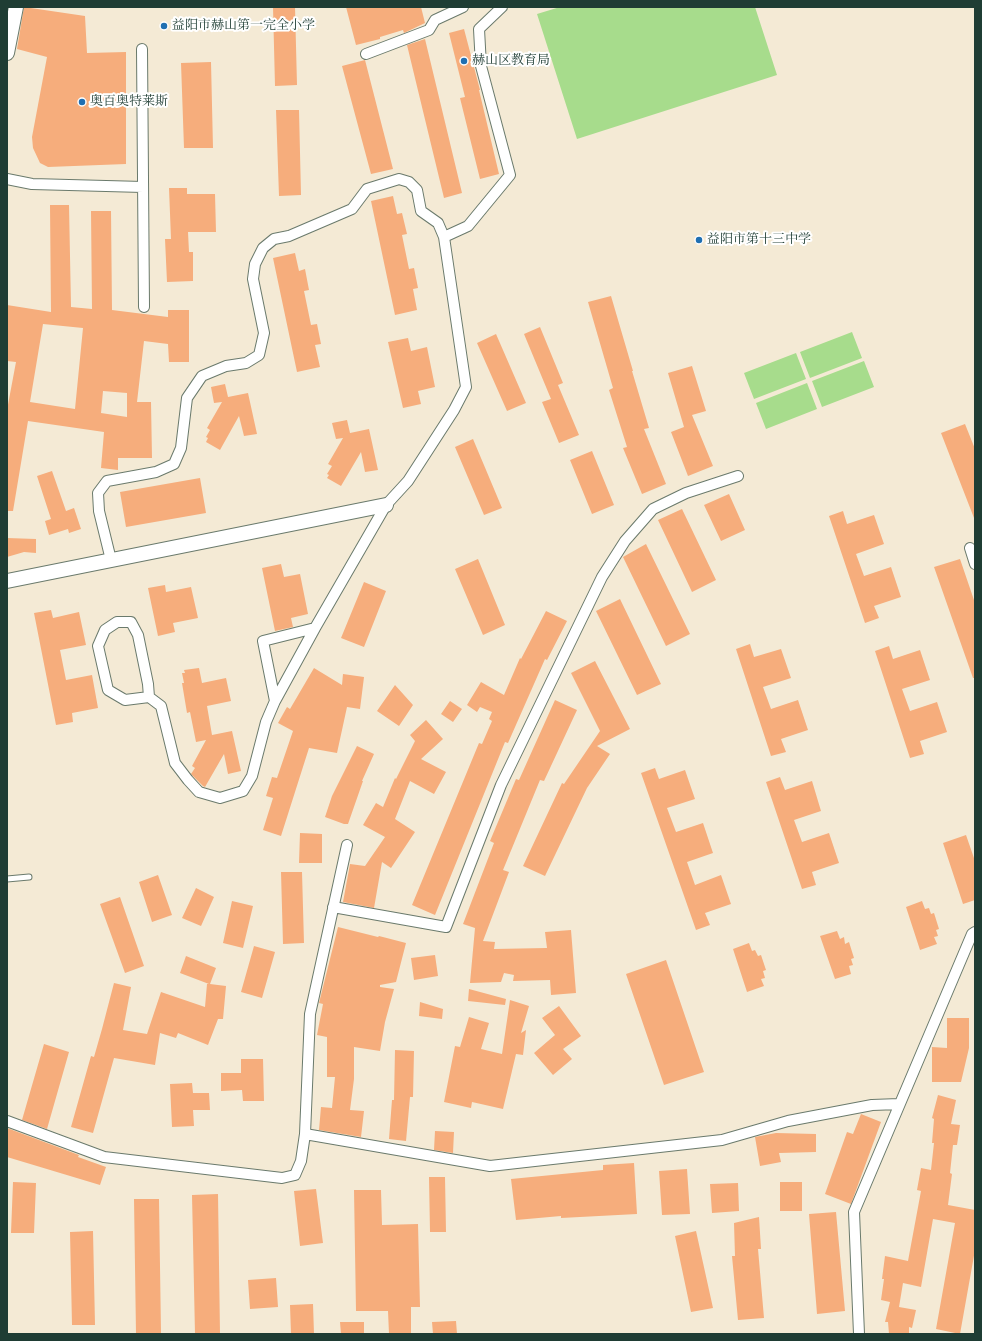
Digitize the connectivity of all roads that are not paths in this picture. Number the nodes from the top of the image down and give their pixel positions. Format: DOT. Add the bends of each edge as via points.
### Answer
graph roads {
  1 [pos="16,7"];
  2 [pos="463,7"];
  3 [pos="502,7"];
  4 [pos="142,49"];
  5 [pos="7,53"];
  6 [pos="366,54"];
  7 [pos="7,179"];
  8 [pos="143,187"];
  9 [pos="444,237"];
  10 [pos="144,307"];
  11 [pos="738,476"];
  12 [pos="386,505"];
  13 [pos="970,548"];
  14 [pos="111,560"];
  15 [pos="975,564"];
  16 [pos="7,581"];
  17 [pos="315,628"];
  18 [pos="149,698"];
  19 [pos="276,701"];
  20 [pos="347,845"];
  21 [pos="29,877"];
  22 [pos="7,879"];
  23 [pos="333,907"];
  24 [pos="975,932"];
  25 [pos="899,1104"];
  26 [pos="7,1121"];
  27 [pos="305,1134"];
  28 [pos="859,1334"];
  1 -- 5 [label="street"];
  2 -- 6 [label="street" via="435,20 429,30"];
  3 -- 9 [label="street" via="479,29 481,66 510,176 468,226"];
  4 -- 8 [label="street"];
  7 -- 8 [label="street" via="32,184"];
  8 -- 10 [label="street"];
  9 -- 12 [label="street" via="466,387 408,481"];
  9 -- 14 [label="street" via="438,222 421,211 417,190 409,182 399,179 367,189 352,209 289,236 274,239 263,248 255,264 253,279 264,333 259,355 246,363 226,366 202,376 187,398 181,448 174,464 156,472 108,481 98,493 99,511"];
  11 -- 23 [label="street" via="686,493 654,510 625,541 602,577 501,785 446,927"];
  12 -- 14 [label="street"];
  12 -- 17 [label="street"];
  13 -- 15 [label="street"];
  14 -- 16 [label="street"];
  17 -- 19 [label="street"];
  17 -- 19 [label="street" via="263,641"];
  18 -- 18 [label="street" via="124,700 108,690 98,646 105,630 117,622 132,622 138,635"];
  18 -- 19 [label="street" via="161,706 175,763 199,792 220,798 243,791 252,776 266,722"];
  20 -- 23 [label="street"];
  21 -- 22 [label="lane"];
  23 -- 27 [label="street" via="310,1014"];
  24 -- 25 [label="street"];
  25 -- 27 [label="street" via="872,1105 788,1121 722,1140 490,1166"];
  25 -- 28 [label="street" via="854,1212"];
  26 -- 27 [label="street" via="104,1157 282,1178 295,1175 301,1160"];
}
